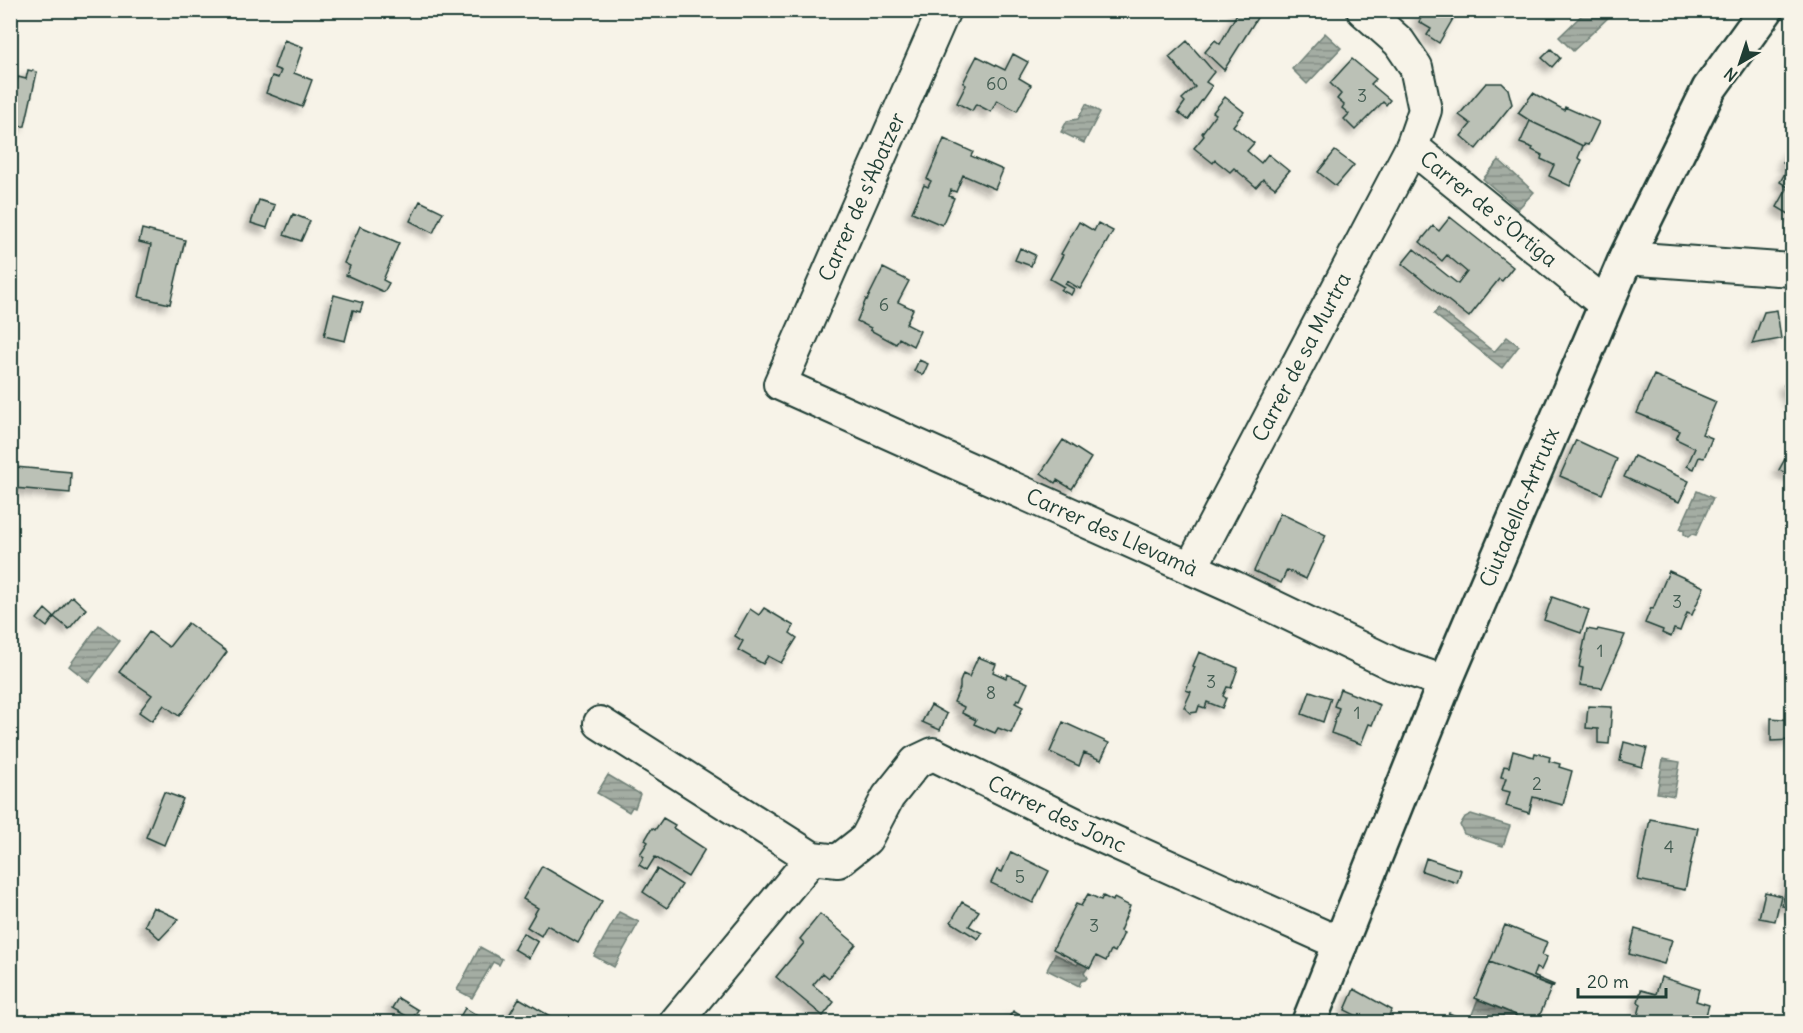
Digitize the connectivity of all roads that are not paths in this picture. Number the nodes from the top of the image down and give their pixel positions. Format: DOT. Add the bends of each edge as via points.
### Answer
graph roads {
  1 [pos="944,10"];
  2 [pos="1363,10"];
  3 [pos="1767,10"];
  4 [pos="1412,147"];
  5 [pos="1626,258"];
  6 [pos="1792,270"];
  7 [pos="1605,304"];
  8 [pos="780,384"];
  9 [pos="1191,568"];
  10 [pos="1445,682"];
  11 [pos="600,723"];
  12 [pos="812,858"];
  13 [pos="1341,944"];
  14 [pos="676,1023"];
  15 [pos="1309,1023"];
  1 -- 8 [label="street, Carrer de s'Abatzer"];
  2 -- 4 [label="street, Carrer de s'Ortiga" via="1399,42 1416,67 1425,110"];
  3 -- 5 [label="main road, Ciutadella-Artrutx" via="1709,89"];
  4 -- 7 [label="street, Carrer de s'Ortiga"];
  4 -- 9 [label="street, Carrer de sa Murtra"];
  5 -- 6 [label="street"];
  5 -- 7 [label="main road, Ciutadella-Artrutx"];
  7 -- 10 [label="main road, Ciutadella-Artrutx"];
  8 -- 9 [label="street, Carrer des Llevamà"];
  9 -- 10 [label="street, Carrer des Llevamà" via="1393,664"];
  10 -- 13 [label="main road, Ciutadella-Artrutx"];
  11 -- 12 [label="street"];
  12 -- 13 [label="street, Carrer des Jonc" via="838,861 866,839 888,797 916,762 933,754 1083,828"];
  12 -- 14 [label="street"];
  13 -- 15 [label="main road, Ciutadella-Artrutx"];
}
